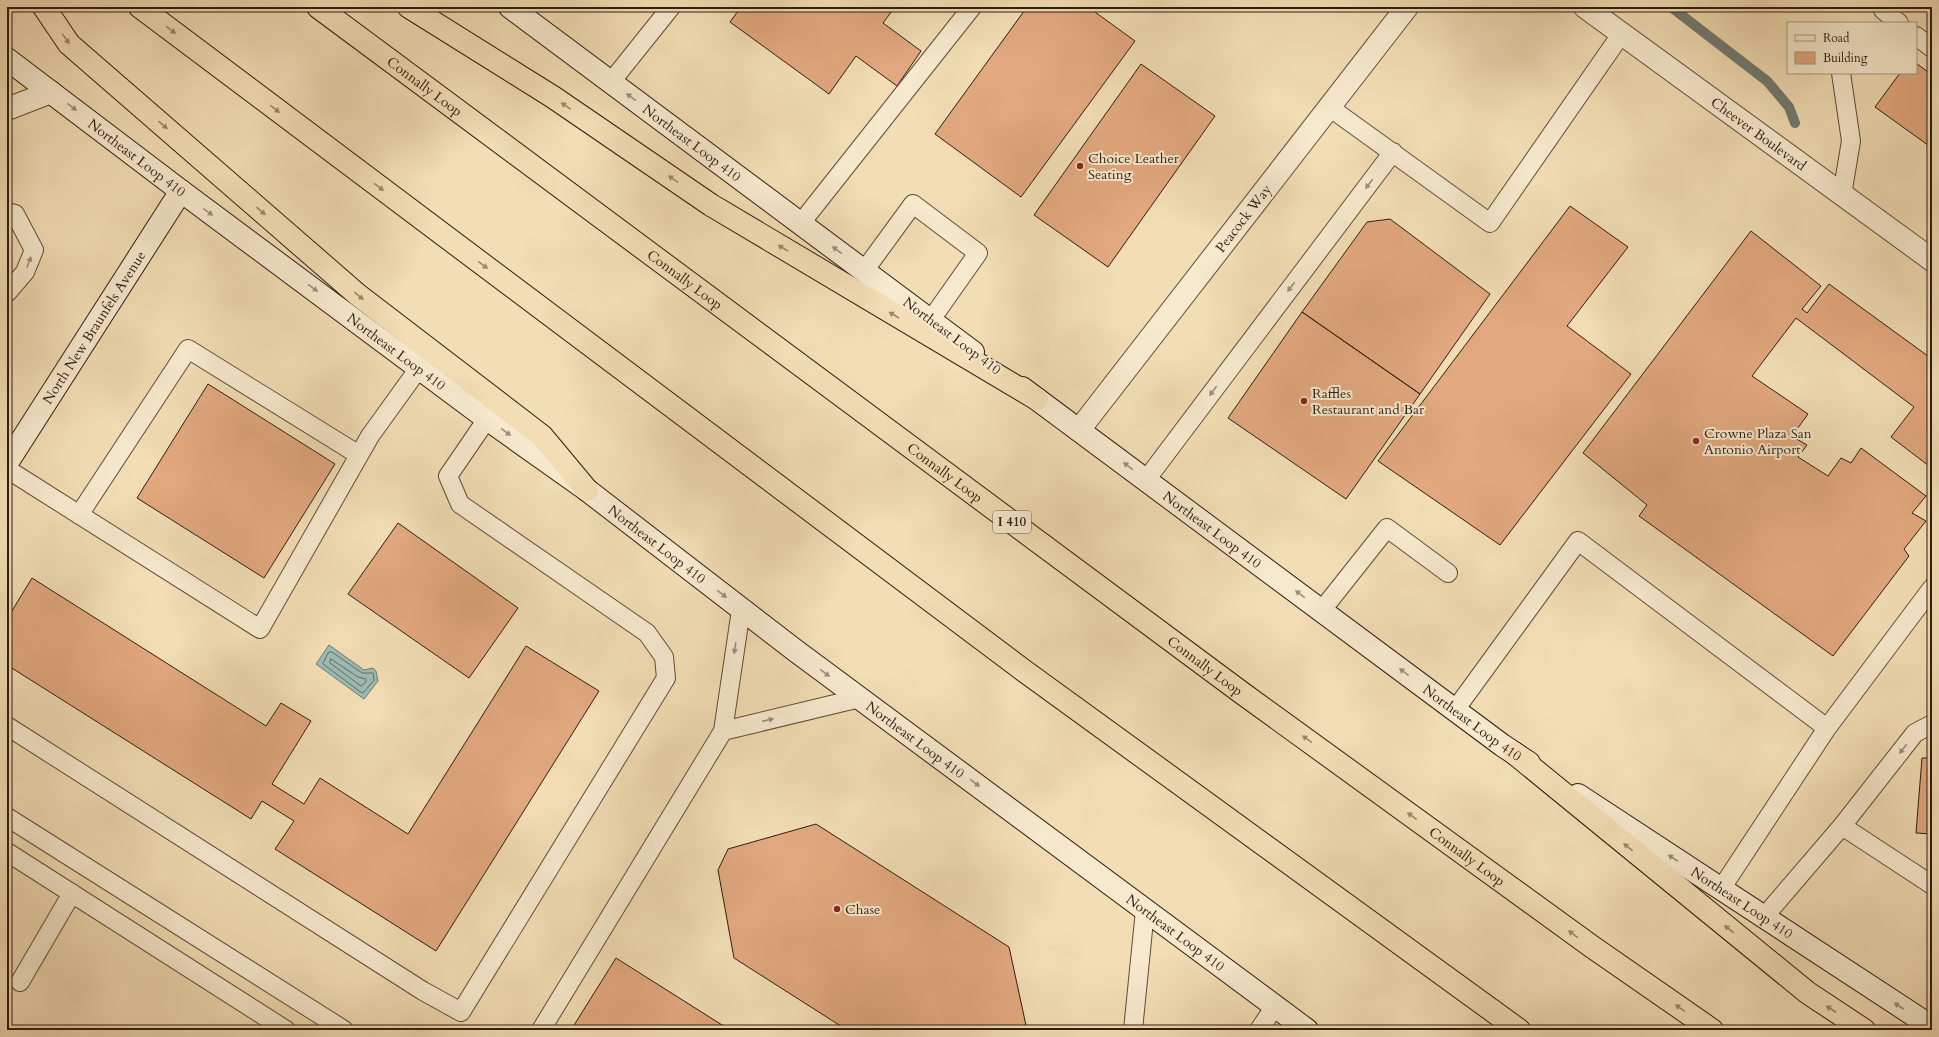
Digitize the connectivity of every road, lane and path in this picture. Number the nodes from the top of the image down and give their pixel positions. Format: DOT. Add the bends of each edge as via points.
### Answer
graph roads {
  1 [pos="44,7"];
  2 [pos="140,7"];
  3 [pos="318,7"];
  4 [pos="409,7"];
  5 [pos="510,7"];
  6 [pos="672,7"];
  7 [pos="972,7"];
  8 [pos="1407,7"];
  9 [pos="1585,7"];
  10 [pos="1880,13"];
  11 [pos="1897,22"];
  12 [pos="1622,33"];
  13 [pos="1917,37"];
  14 [pos="1932,48"];
  15 [pos="7,59"];
  16 [pos="1841,74"];
  17 [pos="611,82"];
  18 [pos="51,92"];
  19 [pos="1329,107"];
  20 [pos="7,109"];
  21 [pos="1393,152"];
  22 [pos="180,191"];
  23 [pos="1842,195"];
  24 [pos="7,212"];
  25 [pos="801,223"];
  26 [pos="1932,260"];
  27 [pos="864,270"];
  28 [pos="7,293"];
  29 [pos="926,326"];
  30 [pos="419,368"];
  31 [pos="1037,398"];
  32 [pos="487,419"];
  33 [pos="1079,430"];
  34 [pos="360,455"];
  35 [pos="9,457"];
  36 [pos="1146,480"];
  37 [pos="587,490"];
  38 [pos="79,515"];
  39 [pos="1448,573"];
  40 [pos="1932,588"];
  41 [pos="741,610"];
  42 [pos="1322,610"];
  43 [pos="860,698"];
  44 [pos="1455,710"];
  45 [pos="1932,724"];
  46 [pos="7,726"];
  47 [pos="1827,728"];
  48 [pos="723,731"];
  49 [pos="1514,753"];
  50 [pos="7,817"];
  51 [pos="1842,826"];
  52 [pos="7,852"];
  53 [pos="1932,885"];
  54 [pos="1721,889"];
  55 [pos="72,893"];
  56 [pos="1145,910"];
  57 [pos="1764,917"];
  58 [pos="20,982"];
  59 [pos="1275,1006"];
  60 [pos="1932,1027"];
  61 [pos="286,1030"];
  62 [pos="344,1030"];
  63 [pos="540,1030"];
  64 [pos="1132,1030"];
  65 [pos="1259,1030"];
  66 [pos="1307,1030"];
  67 [pos="1519,1030"];
  68 [pos="1712,1030"];
  69 [pos="1864,1030"];
  1 -- 37 [label="highway, one-way" via="69,44 358,295 542,436"];
  2 -- 67 [label="highway, one-way" via="1023,670"];
  68 -- 3 [label="highway, Connally Loop / I 410, one-way" via="1591,946 1242,693"];
  29 -- 4 [label="highway, one-way" via="711,205 553,97"];
  5 -- 17 [label="main road, Northeast Loop 410"];
  6 -- 17 [label="lane"];
  7 -- 25 [label="lane"];
  8 -- 19 [label="main road, Peacock Way"];
  9 -- 12 [label="main road, Cheever Boulevard"];
  10 -- 11 [label="lane"];
  12 -- 21 [label="lane" via="1490,223"];
  12 -- 23 [label="main road, Cheever Boulevard"];
  13 -- 14 [label="lane"];
  15 -- 18 [label="main road, Northeast Loop 410"];
  16 -- 23 [label="lane" via="1851,140"];
  25 -- 17 [label="main road, Northeast Loop 410, one-way"];
  18 -- 20 [label="main road"];
  18 -- 22 [label="main road, Northeast Loop 410, one-way"];
  19 -- 21 [label="lane"];
  19 -- 33 [label="main road, Peacock Way"];
  21 -- 36 [label="lane, one-way"];
  22 -- 30 [label="main road, Northeast Loop 410, one-way"];
  22 -- 35 [label="main road, North New Braunfels Avenue"];
  23 -- 26 [label="main road, Cheever Boulevard"];
  28 -- 24 [label="lane, one-way" via="25,272 34,250 14,214"];
  27 -- 25 [label="main road, Northeast Loop 410, one-way"];
  27 -- 29 [label="main road, Northeast Loop 410"];
  27 -- 29 [label="lane" via="913,204 978,252"];
  29 -- 31 [label="highway"];
  30 -- 32 [label="main road, Northeast Loop 410"];
  30 -- 34 [label="lane" via="370,436"];
  31 -- 33 [label="main road, Northeast Loop 410"];
  32 -- 37 [label="main road, Northeast Loop 410, one-way"];
  32 -- 46 [label="lane" via="448,476 460,504 647,632 664,658 666,678 461,1012 423,992"];
  36 -- 33 [label="main road, Northeast Loop 410, one-way"];
  34 -- 38 [label="lane" via="188,349"];
  34 -- 38 [label="lane" via="260,629"];
  35 -- 38 [label="lane"];
  42 -- 36 [label="main road, Northeast Loop 410, one-way"];
  37 -- 41 [label="main road, Northeast Loop 410, one-way"];
  39 -- 42 [label="lane" via="1387,528"];
  40 -- 47 [label="lane"];
  41 -- 43 [label="main road, Northeast Loop 410, one-way"];
  41 -- 48 [label="lane, one-way"];
  44 -- 42 [label="main road, Northeast Loop 410, one-way"];
  48 -- 43 [label="lane, one-way"];
  43 -- 56 [label="main road, Northeast Loop 410, one-way"];
  44 -- 47 [label="lane" via="1578,541"];
  44 -- 49 [label="main road, Northeast Loop 410"];
  45 -- 51 [label="lane, one-way" via="1915,733"];
  47 -- 54 [label="lane"];
  48 -- 63 [label="lane"];
  54 -- 49 [label="main road, Northeast Loop 410, one-way"];
  69 -- 49 [label="highway, one-way" via="1808,993"];
  50 -- 62 [label="lane"];
  51 -- 53 [label="lane"];
  51 -- 57 [label="lane"];
  52 -- 55 [label="lane"];
  54 -- 57 [label="main road, Northeast Loop 410"];
  55 -- 58 [label="lane"];
  55 -- 61 [label="lane"];
  56 -- 59 [label="main road, Northeast Loop 410"];
  56 -- 64 [label="lane"];
  60 -- 57 [label="main road, Northeast Loop 410, one-way"];
  59 -- 65 [label="lane"];
  59 -- 66 [label="main road, Northeast Loop 410"];
}
